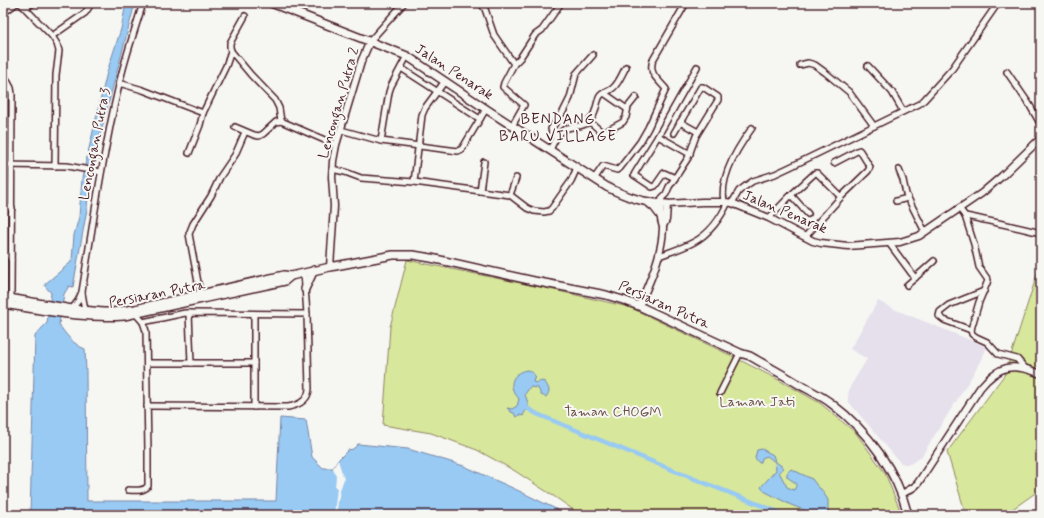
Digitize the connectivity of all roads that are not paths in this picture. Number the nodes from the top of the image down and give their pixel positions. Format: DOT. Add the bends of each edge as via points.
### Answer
graph roads {
  1 [pos="15,3"];
  2 [pos="20,3"];
  3 [pos="33,3"];
  4 [pos="88,3"];
  5 [pos="143,3"];
  6 [pos="272,3"];
  7 [pos="404,3"];
  8 [pos="481,3"];
  9 [pos="560,3"];
  10 [pos="686,3"];
  11 [pos="998,3"];
  12 [pos="26,8"];
  13 [pos="3,12"];
  14 [pos="245,16"];
  15 [pos="52,36"];
  16 [pos="370,41"];
  17 [pos="231,51"];
  18 [pos="593,55"];
  19 [pos="406,56"];
  20 [pos="514,64"];
  21 [pos="800,65"];
  22 [pos="868,66"];
  23 [pos="626,67"];
  24 [pos="697,67"];
  25 [pos="401,68"];
  26 [pos="1008,72"];
  27 [pos="3,73"];
  28 [pos="445,81"];
  29 [pos="119,83"];
  30 [pos="438,91"];
  31 [pos="604,93"];
  32 [pos="636,97"];
  33 [pos="486,109"];
  34 [pos="627,109"];
  35 [pos="903,111"];
  36 [pos="203,113"];
  37 [pos="480,119"];
  38 [pos="281,120"];
  39 [pos="589,121"];
  40 [pos="680,122"];
  41 [pos="1041,125"];
  42 [pos="512,126"];
  43 [pos="874,126"];
  44 [pos="235,127"];
  45 [pos="752,128"];
  46 [pos="341,130"];
  47 [pos="245,132"];
  48 [pos="698,132"];
  49 [pos="674,134"];
  50 [pos="658,136"];
  51 [pos="556,137"];
  52 [pos="1041,138"];
  53 [pos="381,141"];
  54 [pos="336,145"];
  55 [pos="418,146"];
  56 [pos="550,150"];
  57 [pos="189,152"];
  58 [pos="690,154"];
  59 [pos="484,162"];
  60 [pos="834,163"];
  61 [pos="3,165"];
  62 [pos="13,165"];
  63 [pos="54,166"];
  64 [pos="577,168"];
  65 [pos="332,169"];
  66 [pos="899,170"];
  67 [pos="101,172"];
  68 [pos="516,178"];
  69 [pos="675,178"];
  70 [pos="594,179"];
  71 [pos="414,182"];
  72 [pos="480,192"];
  73 [pos="510,195"];
  74 [pos="791,195"];
  75 [pos="841,197"];
  76 [pos="908,198"];
  77 [pos="896,201"];
  78 [pos="728,202"];
  79 [pos="649,203"];
  80 [pos="679,203"];
  81 [pos="664,204"];
  82 [pos="3,207"];
  83 [pos="12,208"];
  84 [pos="959,208"];
  85 [pos="808,214"];
  86 [pos="663,216"];
  87 [pos="965,216"];
  88 [pos="768,218"];
  89 [pos="925,232"];
  90 [pos="1041,233"];
  91 [pos="805,237"];
  92 [pos="12,243"];
  93 [pos="889,243"];
  94 [pos="3,251"];
  95 [pos="659,256"];
  96 [pos="12,261"];
  97 [pos="934,261"];
  98 [pos="330,266"];
  99 [pos="314,270"];
  100 [pos="304,273"];
  101 [pos="292,276"];
  102 [pos="915,278"];
  103 [pos="907,285"];
  104 [pos="305,289"];
  105 [pos="984,291"];
  106 [pos="82,292"];
  107 [pos="200,293"];
  108 [pos="3,297"];
  109 [pos="11,299"];
  110 [pos="3,304"];
  111 [pos="639,306"];
  112 [pos="46,308"];
  113 [pos="68,310"];
  114 [pos="85,310"];
  115 [pos="189,313"];
  116 [pos="136,314"];
  117 [pos="254,314"];
  118 [pos="307,314"];
  119 [pos="143,322"];
  120 [pos="971,330"];
  121 [pos="740,353"];
  122 [pos="147,363"];
  123 [pos="191,363"];
  124 [pos="254,363"];
  125 [pos="1024,368"];
  126 [pos="1041,374"];
  127 [pos="720,393"];
  128 [pos="148,406"];
  129 [pos="254,407"];
  130 [pos="128,490"];
  131 [pos="902,494"];
  132 [pos="908,515"];
  1 -- 13 [label="main road"];
  2 -- 12 [label="street"];
  3 -- 12 [label="street"];
  4 -- 15 [label="street" via="85,13"];
  5 -- 29 [label="street, Lencongan Putra 3"];
  6 -- 16 [label="main road, Jalan Penarak"];
  7 -- 16 [label="street"];
  8 -- 20 [label="street" via="494,35"];
  9 -- 20 [label="street"];
  10 -- 70 [label="street" via="651,65 654,74 666,88 648,128 620,168 617,170 603,166"];
  11 -- 35 [label="street" via="952,69 928,97"];
  12 -- 15 [label="street"];
  14 -- 17 [label="street" via="230,44"];
  15 -- 63 [label="street" via="59,51"];
  16 -- 19 [label="main road, Jalan Penarak"];
  16 -- 46 [label="street, Lencongan Putra 2" via="361,62"];
  17 -- 36 [label="street"];
  17 -- 38 [label="street" via="275,100"];
  18 -- 51 [label="street" via="576,74 570,98 551,129"];
  19 -- 25 [label="street"];
  19 -- 28 [label="main road, Jalan Penarak"];
  20 -- 42 [label="street" via="503,87 524,105"];
  21 -- 43 [label="street" via="808,63 826,73 849,92"];
  22 -- 35 [label="street" via="892,92"];
  23 -- 31 [label="street" via="612,90"];
  24 -- 50 [label="street"];
  25 -- 30 [label="street"];
  25 -- 53 [label="street" via="389,92"];
  26 -- 41 [label="street"];
  27 -- 62 [label="street" via="12,91"];
  28 -- 30 [label="street"];
  28 -- 33 [label="main road, Jalan Penarak"];
  29 -- 36 [label="street"];
  29 -- 67 [label="street, Lencongan Putra 3"];
  30 -- 37 [label="street"];
  30 -- 55 [label="street" via="422,115"];
  31 -- 34 [label="street"];
  31 -- 39 [label="street"];
  32 -- 34 [label="street"];
  33 -- 37 [label="street"];
  33 -- 42 [label="main road, Jalan Penarak"];
  34 -- 39 [label="street" via="623,122 603,133"];
  35 -- 43 [label="street"];
  36 -- 57 [label="street"];
  37 -- 55 [label="street" via="462,149 458,151"];
  38 -- 47 [label="street" via="260,136"];
  38 -- 54 [label="street"];
  39 -- 51 [label="street" via="583,125 565,128"];
  40 -- 48 [label="street"];
  40 -- 48 [label="street" via="699,88 703,87 718,96 718,100"];
  40 -- 49 [label="street"];
  42 -- 56 [label="main road, Jalan Penarak"];
  43 -- 78 [label="street" via="775,174 753,181"];
  44 -- 47 [label="street"];
  45 -- 78 [label="street" via="726,174 723,194"];
  46 -- 53 [label="street"];
  46 -- 54 [label="street, Lencongan Putra 2"];
  47 -- 107 [label="street" via="235,155 189,234"];
  48 -- 58 [label="street"];
  50 -- 58 [label="street"];
  50 -- 69 [label="street" via="634,175 652,187 664,172"];
  51 -- 56 [label="street"];
  52 -- 84 [label="street, Jalan Penarak" via="1002,176"];
  53 -- 55 [label="street"];
  54 -- 65 [label="street, Lencongan Putra 2"];
  55 -- 71 [label="street"];
  56 -- 64 [label="main road, Jalan Penarak"];
  58 -- 69 [label="street"];
  59 -- 72 [label="street"];
  60 -- 75 [label="street" via="858,150 870,167"];
  61 -- 62 [label="street"];
  62 -- 63 [label="street"];
  62 -- 83 [label="street"];
  63 -- 67 [label="street"];
  64 -- 70 [label="main road, Jalan Penarak"];
  64 -- 73 [label="street" via="571,181 549,211 526,208"];
  65 -- 71 [label="street" via="361,178"];
  65 -- 98 [label="street, Lencongan Putra 2" via="334,206"];
  66 -- 76 [label="street"];
  67 -- 106 [label="street, Lencongan Putra 3"];
  68 -- 73 [label="street"];
  69 -- 81 [label="street" via="666,194 668,199"];
  70 -- 79 [label="main road, Jalan Penarak" via="615,191"];
  71 -- 72 [label="street"];
  72 -- 73 [label="street"];
  74 -- 75 [label="street" via="816,172"];
  74 -- 85 [label="street"];
  74 -- 88 [label="street"];
  75 -- 91 [label="street"];
  76 -- 77 [label="street"];
  76 -- 89 [label="street"];
  78 -- 80 [label="street, Jalan Penarak"];
  78 -- 88 [label="street, Jalan Penarak"];
  78 -- 95 [label="street" via="718,220 702,237"];
  79 -- 81 [label="main road, Jalan Penarak"];
  79 -- 86 [label="main road"];
  80 -- 81 [label="street, Jalan Penarak"];
  80 -- 86 [label="street"];
  81 -- 86 [label="street"];
  82 -- 83 [label="street"];
  83 -- 92 [label="street"];
  84 -- 87 [label="street"];
  84 -- 89 [label="street, Jalan Penarak"];
  86 -- 95 [label="street"];
  87 -- 90 [label="street"];
  87 -- 105 [label="street" via="978,267 988,280"];
  88 -- 91 [label="street, Jalan Penarak"];
  89 -- 93 [label="street, Jalan Penarak" via="900,242"];
  91 -- 93 [label="street, Jalan Penarak" via="829,245"];
  92 -- 94 [label="street"];
  92 -- 96 [label="street"];
  93 -- 102 [label="street"];
  94 -- 96 [label="street"];
  95 -- 111 [label="street"];
  96 -- 109 [label="street"];
  97 -- 102 [label="street"];
  98 -- 99 [label="main road, Persiaran Putra"];
  98 -- 111 [label="main road, Persiaran Putra" via="393,255 413,255 606,294"];
  99 -- 100 [label="main road, Persiaran Putra"];
  99 -- 104 [label="main road"];
  100 -- 101 [label="main road, Persiaran Putra"];
  100 -- 104 [label="street"];
  101 -- 104 [label="main road" via="302,282"];
  101 -- 107 [label="main road, Persiaran Putra" via="284,275"];
  101 -- 116 [label="main road, Persiaran Putra" via="285,280"];
  102 -- 103 [label="street"];
  104 -- 118 [label="street"];
  105 -- 120 [label="street"];
  105 -- 120 [label="street" via="949,305 940,312 939,316 942,318"];
  106 -- 113 [label="street" via="78,301"];
  106 -- 114 [label="street"];
  107 -- 114 [label="main road, Persiaran Putra" via="124,311"];
  108 -- 109 [label="main road, Persiaran Putra"];
  109 -- 112 [label="main road, Persiaran Putra"];
  110 -- 112 [label="main road, Persiaran Putra"];
  111 -- 121 [label="main road, Persiaran Putra"];
  112 -- 113 [label="main road, Persiaran Putra"];
  113 -- 114 [label="main road, Persiaran Putra"];
  113 -- 116 [label="main road, Persiaran Putra" via="108,317"];
  115 -- 117 [label="street"];
  115 -- 119 [label="street"];
  115 -- 123 [label="street"];
  116 -- 119 [label="street"];
  117 -- 118 [label="street"];
  117 -- 124 [label="street"];
  118 -- 129 [label="street" via="308,393 297,405"];
  119 -- 122 [label="street" via="146,331"];
  120 -- 125 [label="street" via="972,334 987,342 998,354 1017,360"];
  121 -- 127 [label="street"];
  121 -- 131 [label="main road, Persiaran Putra" via="750,356 808,389 844,414 876,447"];
  122 -- 123 [label="street"];
  122 -- 128 [label="street"];
  123 -- 124 [label="street"];
  124 -- 129 [label="street"];
  125 -- 126 [label="street"];
  125 -- 131 [label="street" via="1011,367 991,375 918,483"];
  128 -- 129 [label="street"];
  128 -- 130 [label="street" via="148,486 142,490"];
  131 -- 132 [label="main road, Persiaran Putra"];
}
